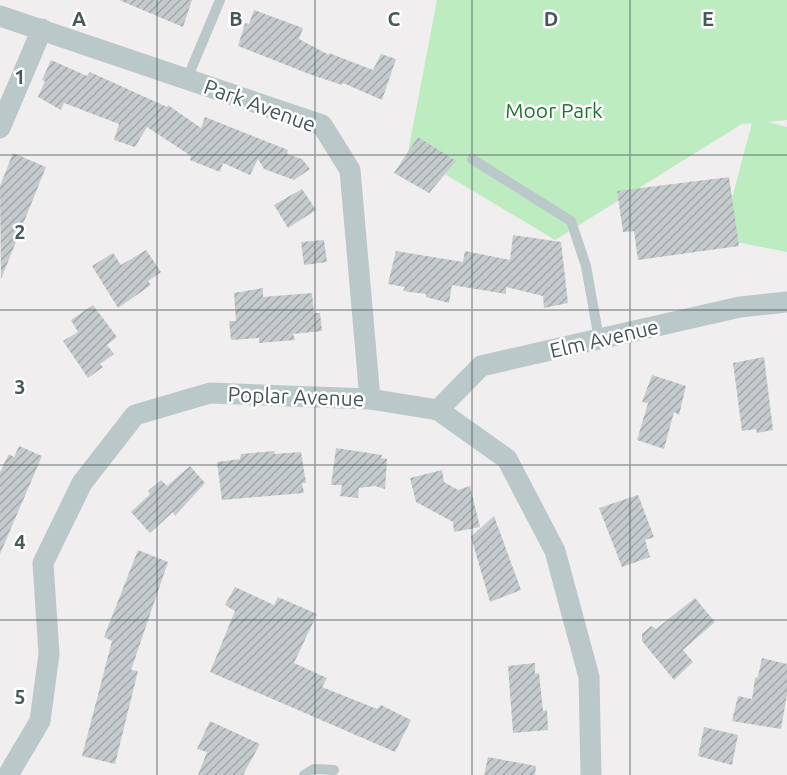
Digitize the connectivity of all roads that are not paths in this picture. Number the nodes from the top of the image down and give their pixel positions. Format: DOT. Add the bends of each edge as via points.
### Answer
graph roads {
  1 [pos="220,0"];
  2 [pos="0,16"];
  3 [pos="42,29"];
  4 [pos="187,79"];
  5 [pos="0,128"];
  6 [pos="472,159"];
  7 [pos="787,302"];
  8 [pos="599,339"];
  9 [pos="370,399"];
  10 [pos="438,410"];
  11 [pos="334,770"];
  12 [pos="8,775"];
  13 [pos="304,775"];
  14 [pos="591,775"];
  1 -- 4 [label="lane"];
  2 -- 3 [label="street, Park Avenue"];
  3 -- 4 [label="street, Park Avenue"];
  3 -- 5 [label="street"];
  4 -- 9 [label="street, Park Avenue" via="322,125 350,170"];
  6 -- 8 [label="lane" via="571,221 586,266"];
  7 -- 8 [label="street, Elm Avenue" via="740,308"];
  8 -- 10 [label="street, Elm Avenue" via="481,366"];
  9 -- 10 [label="street, Poplar Avenue"];
  9 -- 12 [label="street, Poplar Avenue" via="210,393 135,416 82,483 43,564 49,654 40,721"];
  10 -- 14 [label="street, Poplar Avenue" via="507,459 555,551 589,677"];
  11 -- 13 [label="lane" via="314,769"];
}
